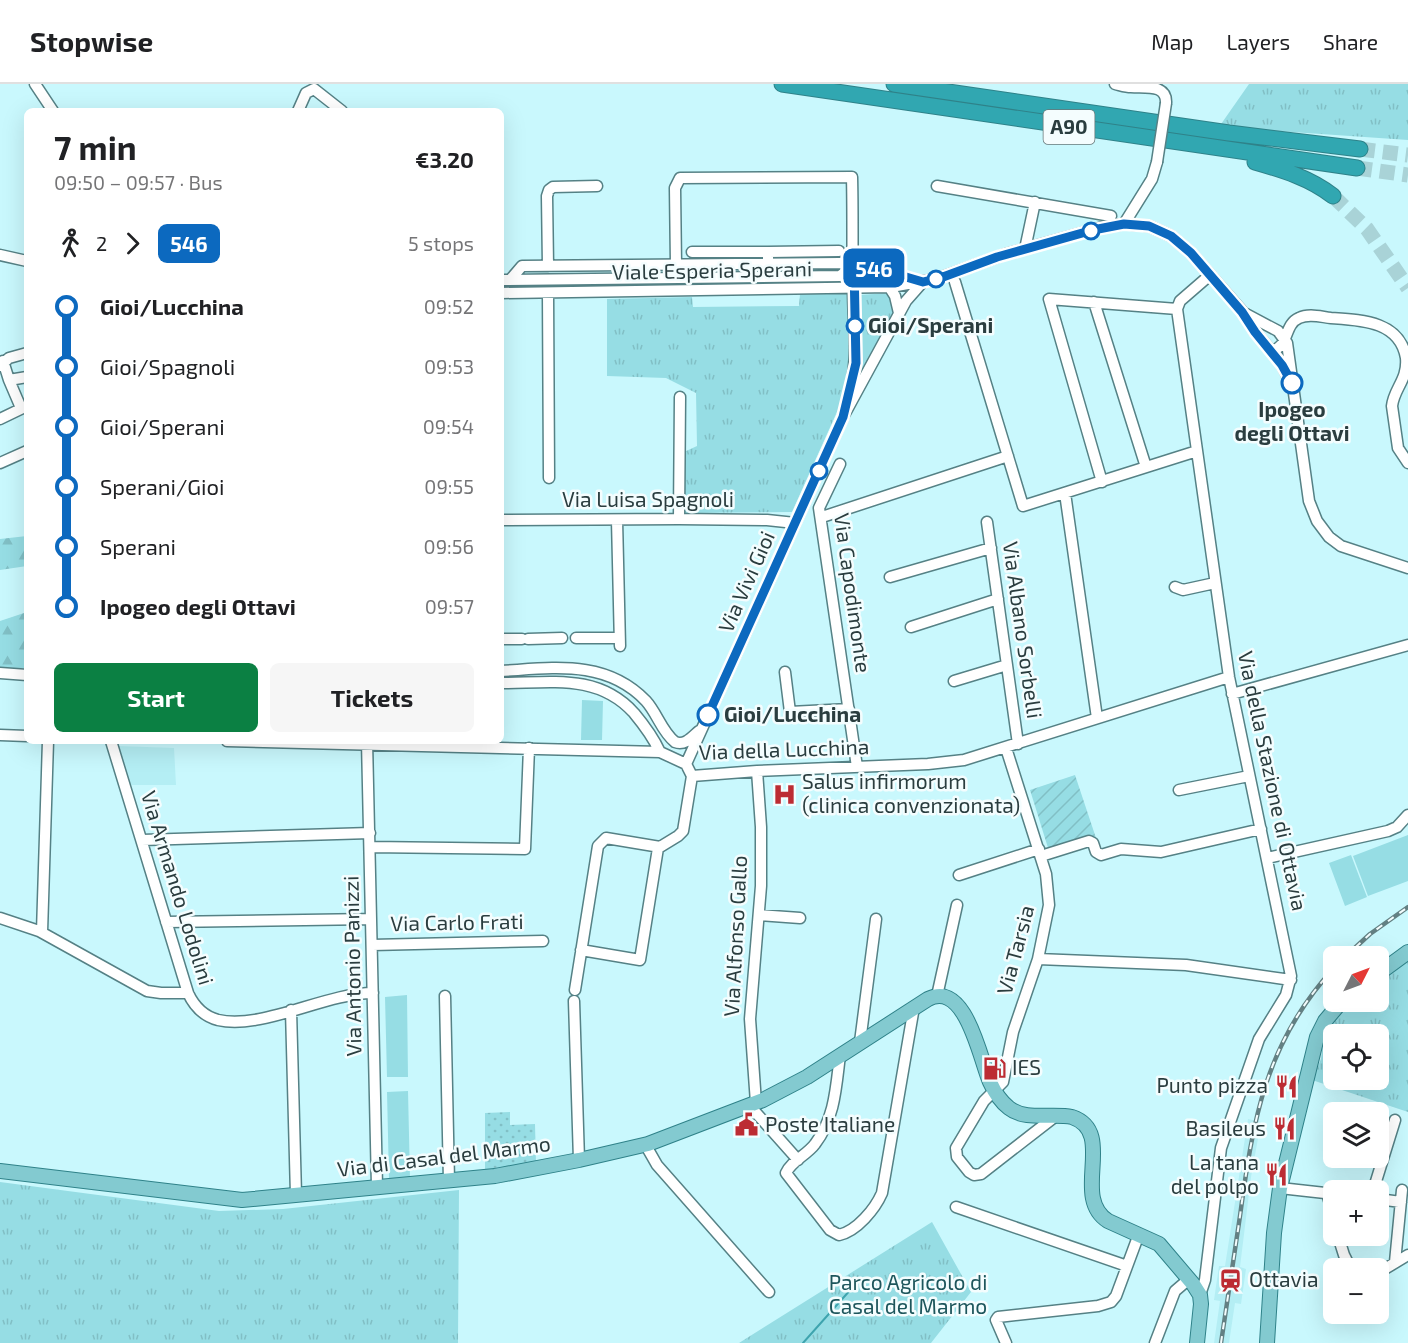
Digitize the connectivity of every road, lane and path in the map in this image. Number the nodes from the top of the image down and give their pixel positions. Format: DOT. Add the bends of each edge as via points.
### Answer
graph roads {
  1 [pos="35,84"];
  2 [pos="782,84"];
  3 [pos="894,84"];
  4 [pos="1115,84"];
  5 [pos="51,108"];
  6 [pos="299,108"];
  7 [pos="338,108"];
  8 [pos="1209,148"];
  9 [pos="1360,149"];
  10 [pos="1357,168"];
  11 [pos="597,186"];
  12 [pos="937,186"];
  13 [pos="1333,196"];
  14 [pos="1035,202"];
  15 [pos="1111,216"];
  16 [pos="1124,224"];
  17 [pos="1025,249"];
  18 [pos="839,251"];
  19 [pos="692,252"];
  20 [pos="768,252"];
  21 [pos="0,255"];
  22 [pos="24,262"];
  23 [pos="768,264"];
  24 [pos="676,265"];
  25 [pos="548,266"];
  26 [pos="640,266"];
  27 [pos="715,266"];
  28 [pos="854,266"];
  29 [pos="878,269"];
  30 [pos="1210,275"];
  31 [pos="840,276"];
  32 [pos="793,277"];
  33 [pos="728,278"];
  34 [pos="630,279"];
  35 [pos="506,280"];
  36 [pos="923,282"];
  37 [pos="955,282"];
  38 [pos="891,287"];
  39 [pos="853,288"];
  40 [pos="806,290"];
  41 [pos="640,291"];
  42 [pos="715,291"];
  43 [pos="504,293"];
  44 [pos="524,293"];
  45 [pos="548,293"];
  46 [pos="1094,302"];
  47 [pos="1177,309"];
  48 [pos="1242,312"];
  49 [pos="899,313"];
  50 [pos="1274,329"];
  51 [pos="1285,340"];
  52 [pos="1262,341"];
  53 [pos="1271,351"];
  54 [pos="24,355"];
  55 [pos="2,364"];
  56 [pos="24,378"];
  57 [pos="9,380"];
  58 [pos="1292,383"];
  59 [pos="680,397"];
  60 [pos="24,407"];
  61 [pos="843,417"];
  62 [pos="0,419"];
  63 [pos="1197,451"];
  64 [pos="24,452"];
  65 [pos="1008,456"];
  66 [pos="0,463"];
  67 [pos="1408,463"];
  68 [pos="840,464"];
  69 [pos="1146,467"];
  70 [pos="549,478"];
  71 [pos="1101,482"];
  72 [pos="1065,493"];
  73 [pos="822,517"];
  74 [pos="617,519"];
  75 [pos="679,519"];
  76 [pos="504,520"];
  77 [pos="987,522"];
  78 [pos="795,524"];
  79 [pos="991,548"];
  80 [pos="1408,568"];
  81 [pos="890,577"];
  82 [pos="1215,583"];
  83 [pos="1174,587"];
  84 [pos="998,599"];
  85 [pos="910,627"];
  86 [pos="562,638"];
  87 [pos="576,638"];
  88 [pos="504,639"];
  89 [pos="1408,645"];
  90 [pos="1007,665"];
  91 [pos="504,671"];
  92 [pos="785,672"];
  93 [pos="0,673"];
  94 [pos="24,675"];
  95 [pos="1229,677"];
  96 [pos="954,681"];
  97 [pos="504,682"];
  98 [pos="625,684"];
  99 [pos="1232,694"];
  100 [pos="615,696"];
  101 [pos="849,709"];
  102 [pos="1097,718"];
  103 [pos="702,729"];
  104 [pos="0,735"];
  105 [pos="24,736"];
  106 [pos="48,744"];
  107 [pos="112,744"];
  108 [pos="368,744"];
  109 [pos="400,744"];
  110 [pos="1018,744"];
  111 [pos="529,748"];
  112 [pos="1006,748"];
  113 [pos="660,752"];
  114 [pos="686,764"];
  115 [pos="857,767"];
  116 [pos="757,771"];
  117 [pos="692,776"];
  118 [pos="1249,776"];
  119 [pos="1179,790"];
  120 [pos="1408,815"];
  121 [pos="1261,830"];
  122 [pos="370,833"];
  123 [pos="142,840"];
  124 [pos="370,846"];
  125 [pos="658,848"];
  126 [pos="1040,852"];
  127 [pos="1267,858"];
  128 [pos="959,874"];
  129 [pos="957,905"];
  130 [pos="759,915"];
  131 [pos="0,918"];
  132 [pos="800,918"];
  133 [pos="371,919"];
  134 [pos="876,919"];
  135 [pos="166,922"];
  136 [pos="42,932"];
  137 [pos="543,941"];
  138 [pos="372,945"];
  139 [pos="581,950"];
  140 [pos="1408,952"];
  141 [pos="1038,959"];
  142 [pos="1389,966"];
  143 [pos="1291,980"];
  144 [pos="188,993"];
  145 [pos="373,993"];
  146 [pos="446,996"];
  147 [pos="937,996"];
  148 [pos="914,1007"];
  149 [pos="291,1010"];
  150 [pos="1333,1012"];
  151 [pos="860,1042"];
  152 [pos="840,1055"];
  153 [pos="995,1090"];
  154 [pos="752,1104"];
  155 [pos="1057,1115"];
  156 [pos="1395,1120"];
  157 [pos="645,1144"];
  158 [pos="579,1160"];
  159 [pos="798,1160"];
  160 [pos="0,1171"];
  161 [pos="1376,1180"];
  162 [pos="449,1181"];
  163 [pos="377,1187"];
  164 [pos="1280,1188"];
  165 [pos="1402,1190"];
  166 [pos="1323,1193"];
  167 [pos="296,1195"];
  168 [pos="1389,1200"];
  169 [pos="1401,1202"];
  170 [pos="956,1207"];
  171 [pos="1138,1234"];
  172 [pos="1408,1255"];
  173 [pos="1395,1262"];
  174 [pos="1127,1266"];
  175 [pos="1389,1266"];
  176 [pos="1189,1278"];
  177 [pos="769,1292"];
  178 [pos="1200,1296"];
  179 [pos="1006,1343"];
  180 [pos="1155,1343"];
  181 [pos="1197,1343"];
  182 [pos="1267,1343"];
  1 -- 5 [label="street"];
  2 -- 8 [label="highway, A90"];
  3 -- 9 [label="highway, A90"];
  4 -- 16 [label="street, bridge" via="1158,87 1166,96 1152,178"];
  6 -- 7 [label="street" via="312,89"];
  8 -- 10 [label="highway, A90"];
  8 -- 13 [label="highway" via="1292,173"];
  11 -- 25 [label="street" via="555,187 548,191"];
  12 -- 14 [label="street"];
  14 -- 15 [label="street"];
  14 -- 17 [label="street"];
  16 -- 17 [label="street, Viale Esperia Sperani"];
  16 -- 30 [label="street, Viale Esperia Sperani" via="1163,231 1191,253"];
  17 -- 36 [label="street, Viale Esperia Sperani"];
  18 -- 20 [label="street"];
  19 -- 20 [label="street"];
  20 -- 23 [label="street"];
  20 -- 23 [label="street"];
  21 -- 22 [label="street"];
  23 -- 27 [label="street, Viale Esperia Sperani"];
  23 -- 28 [label="street, Viale Esperia Sperani"];
  24 -- 26 [label="street, Viale Esperia Sperani"];
  24 -- 27 [label="street, Viale Esperia Sperani"];
  24 -- 28 [label="street, Via Vivi Gioi" via="675,188 683,177 852,177"];
  25 -- 26 [label="street, Viale Esperia Sperani"];
  25 -- 35 [label="street, Viale Esperia Sperani" via="522,266"];
  26 -- 34 [label="street"];
  27 -- 33 [label="street"];
  28 -- 29 [label="street, Viale Esperia Sperani"];
  28 -- 31 [label="street, Viale Esperia Sperani"];
  28 -- 39 [label="street, Via Vivi Gioi"];
  29 -- 36 [label="street, Viale Esperia Sperani"];
  29 -- 38 [label="street"];
  30 -- 47 [label="street" via="1182,298"];
  30 -- 48 [label="street, Viale Esperia Sperani"];
  31 -- 32 [label="street, Viale Esperia Sperani"];
  31 -- 39 [label="street"];
  32 -- 33 [label="street, Viale Esperia Sperani"];
  32 -- 40 [label="street"];
  33 -- 34 [label="street, Viale Esperia Sperani"];
  33 -- 42 [label="street"];
  34 -- 35 [label="street, Viale Esperia Sperani"];
  34 -- 41 [label="street"];
  35 -- 44 [label="street"];
  36 -- 38 [label="street, Viale Esperia Sperani"];
  36 -- 49 [label="street, Via Vivi Gioi"];
  37 -- 65 [label="street"];
  38 -- 39 [label="street, Viale Esperia Sperani"];
  38 -- 49 [label="street"];
  39 -- 40 [label="street, Viale Esperia Sperani"];
  39 -- 61 [label="street, Via Vivi Gioi" via="856,363"];
  40 -- 42 [label="street, Viale Esperia Sperani"];
  41 -- 42 [label="street, Viale Esperia Sperani"];
  41 -- 45 [label="street, Viale Esperia Sperani"];
  43 -- 44 [label="street, Viale Esperia Sperani"];
  44 -- 45 [label="street, Viale Esperia Sperani"];
  45 -- 70 [label="street"];
  46 -- 47 [label="street"];
  46 -- 69 [label="street"];
  46 -- 71 [label="street" via="1049,299"];
  47 -- 63 [label="street, Via della Stazione di Ottavia"];
  48 -- 50 [label="street"];
  48 -- 52 [label="street"];
  49 -- 61 [label="street, Via Vivi Gioi"];
  50 -- 51 [label="street"];
  50 -- 52 [label="street"];
  51 -- 53 [label="street" via="1280,348"];
  51 -- 58 [label="street"];
  51 -- 67 [label="street" via="1293,323 1308,316 1364,321 1395,335 1403,349 1406,367 1392,406 1398,448"];
  52 -- 53 [label="street"];
  53 -- 58 [label="street"];
  54 -- 55 [label="street"];
  55 -- 57 [label="street"];
  56 -- 57 [label="street"];
  57 -- 60 [label="street"];
  58 -- 80 [label="street" via="1309,501 1320,527 1344,548"];
  59 -- 75 [label="street"];
  60 -- 62 [label="street"];
  61 -- 78 [label="street, Via Vivi Gioi"];
  63 -- 69 [label="street"];
  63 -- 82 [label="street, Via della Stazione di Ottavia"];
  64 -- 66 [label="street"];
  65 -- 72 [label="street" via="1023,506"];
  65 -- 73 [label="street"];
  68 -- 73 [label="street, Via Capodimonte" via="819,508"];
  69 -- 71 [label="street"];
  71 -- 72 [label="street"];
  72 -- 102 [label="street"];
  73 -- 101 [label="street, Via Capodimonte"];
  74 -- 75 [label="street, Via Luisa Spagnoli"];
  74 -- 76 [label="street, Via Luisa Spagnoli"];
  74 -- 87 [label="street" via="620,642"];
  75 -- 78 [label="street, Via Luisa Spagnoli"];
  77 -- 79 [label="street, Via Albano Sorbelli"];
  78 -- 103 [label="street, Via Vivi Gioi"];
  79 -- 81 [label="street"];
  79 -- 84 [label="street, Via Albano Sorbelli"];
  82 -- 83 [label="street" via="1184,590"];
  82 -- 95 [label="street, Via della Stazione di Ottavia"];
  84 -- 85 [label="street"];
  84 -- 90 [label="street, Via Albano Sorbelli"];
  86 -- 88 [label="street"];
  89 -- 99 [label="street"];
  90 -- 96 [label="street"];
  90 -- 110 [label="street, Via Albano Sorbelli"];
  91 -- 98 [label="street" via="555,666 608,676"];
  92 -- 101 [label="street" via="790,712"];
  93 -- 94 [label="street"];
  95 -- 99 [label="street, Via della Stazione di Ottavia"];
  95 -- 102 [label="street, Via della Lucchina"];
  97 -- 100 [label="street" via="581,684"];
  98 -- 100 [label="street"];
  98 -- 103 [label="street" via="645,700 675,742 685,743"];
  99 -- 118 [label="street, Via della Stazione di Ottavia"];
  100 -- 113 [label="street" via="643,724"];
  101 -- 115 [label="street, Via Capodimonte"];
  102 -- 110 [label="street, Via della Lucchina"];
  103 -- 114 [label="street, Via Vivi Gioi"];
  104 -- 105 [label="street"];
  106 -- 136 [label="street"];
  107 -- 123 [label="street, Via Armando Lodolini"];
  108 -- 122 [label="street, Via Antonio Panizzi"];
  109 -- 111 [label="street, Via della Lucchina"];
  110 -- 112 [label="street, Via della Lucchina"];
  111 -- 113 [label="street, Via della Lucchina"];
  111 -- 124 [label="street" via="525,849"];
  112 -- 115 [label="street, Via della Lucchina" via="960,761"];
  112 -- 126 [label="street, Via Tarsia"];
  113 -- 114 [label="street, Via della Lucchina"];
  114 -- 117 [label="street, Via della Lucchina"];
  115 -- 116 [label="street, Via della Lucchina"];
  116 -- 117 [label="street, Via della Lucchina"];
  116 -- 130 [label="street, Via Alfonso Gallo" via="761,826"];
  117 -- 125 [label="street" via="682,832"];
  118 -- 119 [label="street"];
  118 -- 121 [label="street, Via della Stazione di Ottavia"];
  120 -- 127 [label="street" via="1388,831"];
  121 -- 126 [label="street" via="1161,852 1121,849 1101,855 1089,841"];
  121 -- 127 [label="street, Via della Stazione di Ottavia"];
  122 -- 123 [label="street"];
  122 -- 124 [label="street, Via Antonio Panizzi"];
  123 -- 135 [label="street, Via Armando Lodolini"];
  124 -- 133 [label="street, Via Antonio Panizzi"];
  125 -- 139 [label="street" via="606,838 600,843"];
  125 -- 139 [label="street" via="640,960"];
  126 -- 128 [label="street"];
  126 -- 141 [label="street, Via Tarsia" via="1049,905"];
  127 -- 143 [label="street, Via della Stazione di Ottavia"];
  129 -- 147 [label="street"];
  130 -- 132 [label="street"];
  130 -- 154 [label="street, Via Alfonso Gallo" via="750,1019"];
  131 -- 136 [label="street"];
  133 -- 135 [label="street"];
  133 -- 138 [label="street, Via Antonio Panizzi"];
  134 -- 151 [label="street"];
  135 -- 144 [label="street, Via Armando Lodolini"];
  136 -- 144 [label="street" via="147,991"];
  137 -- 138 [label="street, Via Carlo Frati"];
  138 -- 145 [label="street, Via Antonio Panizzi"];
  139 -- 158 [label="street" via="574,995"];
  140 -- 142 [label="main road"];
  141 -- 143 [label="street" via="1186,965"];
  141 -- 153 [label="street, Via Tarsia" via="1013,1032 1004,1080"];
  143 -- 178 [label="street" via="1259,1039 1221,1148"];
  144 -- 149 [label="street, Via Armando Lodolini" via="200,1010 220,1020 252,1020"];
  145 -- 149 [label="street, Via Armando Lodolini"];
  145 -- 163 [label="street, Via Antonio Panizzi"];
  146 -- 162 [label="street"];
  147 -- 148 [label="main road, Via di Casal del Marmo"];
  147 -- 153 [label="main road" via="952,1000 965,1013"];
  148 -- 151 [label="main road, Via di Casal del Marmo"];
  148 -- 159 [label="street" via="886,1177 872,1210 847,1232 834,1233 786,1176"];
  149 -- 167 [label="street"];
  150 -- 164 [label="main road" via="1317,1037"];
  151 -- 152 [label="main road, Via di Casal del Marmo"];
  152 -- 154 [label="main road, Via di Casal del Marmo" via="791,1086"];
  152 -- 159 [label="street" via="829,1119 815,1145"];
  153 -- 155 [label="main road" via="1016,1113"];
  153 -- 155 [label="street, Via Tarsia" via="956,1148 959,1160 973,1174 984,1172"];
  154 -- 157 [label="main road, Via di Casal del Marmo"];
  154 -- 159 [label="street"];
  155 -- 171 [label="main road" via="1079,1120 1090,1133 1092,1197 1097,1211 1108,1221"];
  156 -- 161 [label="street"];
  157 -- 158 [label="main road, Via di Casal del Marmo"];
  157 -- 177 [label="street" via="652,1159"];
  158 -- 162 [label="main road, Via di Casal del Marmo"];
  160 -- 167 [label="main road, Via di Casal del Marmo" via="236,1200"];
  162 -- 163 [label="main road, Via di Casal del Marmo"];
  163 -- 167 [label="main road, Via di Casal del Marmo"];
  164 -- 166 [label="street"];
  164 -- 182 [label="main road"];
  165 -- 169 [label="street"];
  168 -- 169 [label="street"];
  169 -- 173 [label="street"];
  170 -- 174 [label="street"];
  171 -- 174 [label="street"];
  171 -- 176 [label="main road" via="1159,1244"];
  172 -- 173 [label="street"];
  173 -- 175 [label="street"];
  174 -- 179 [label="street" via="1116,1296 1107,1304 1000,1317 996,1320"];
  176 -- 178 [label="main road"];
  176 -- 180 [label="street" via="1175,1291"];
  178 -- 181 [label="main road"];
}
